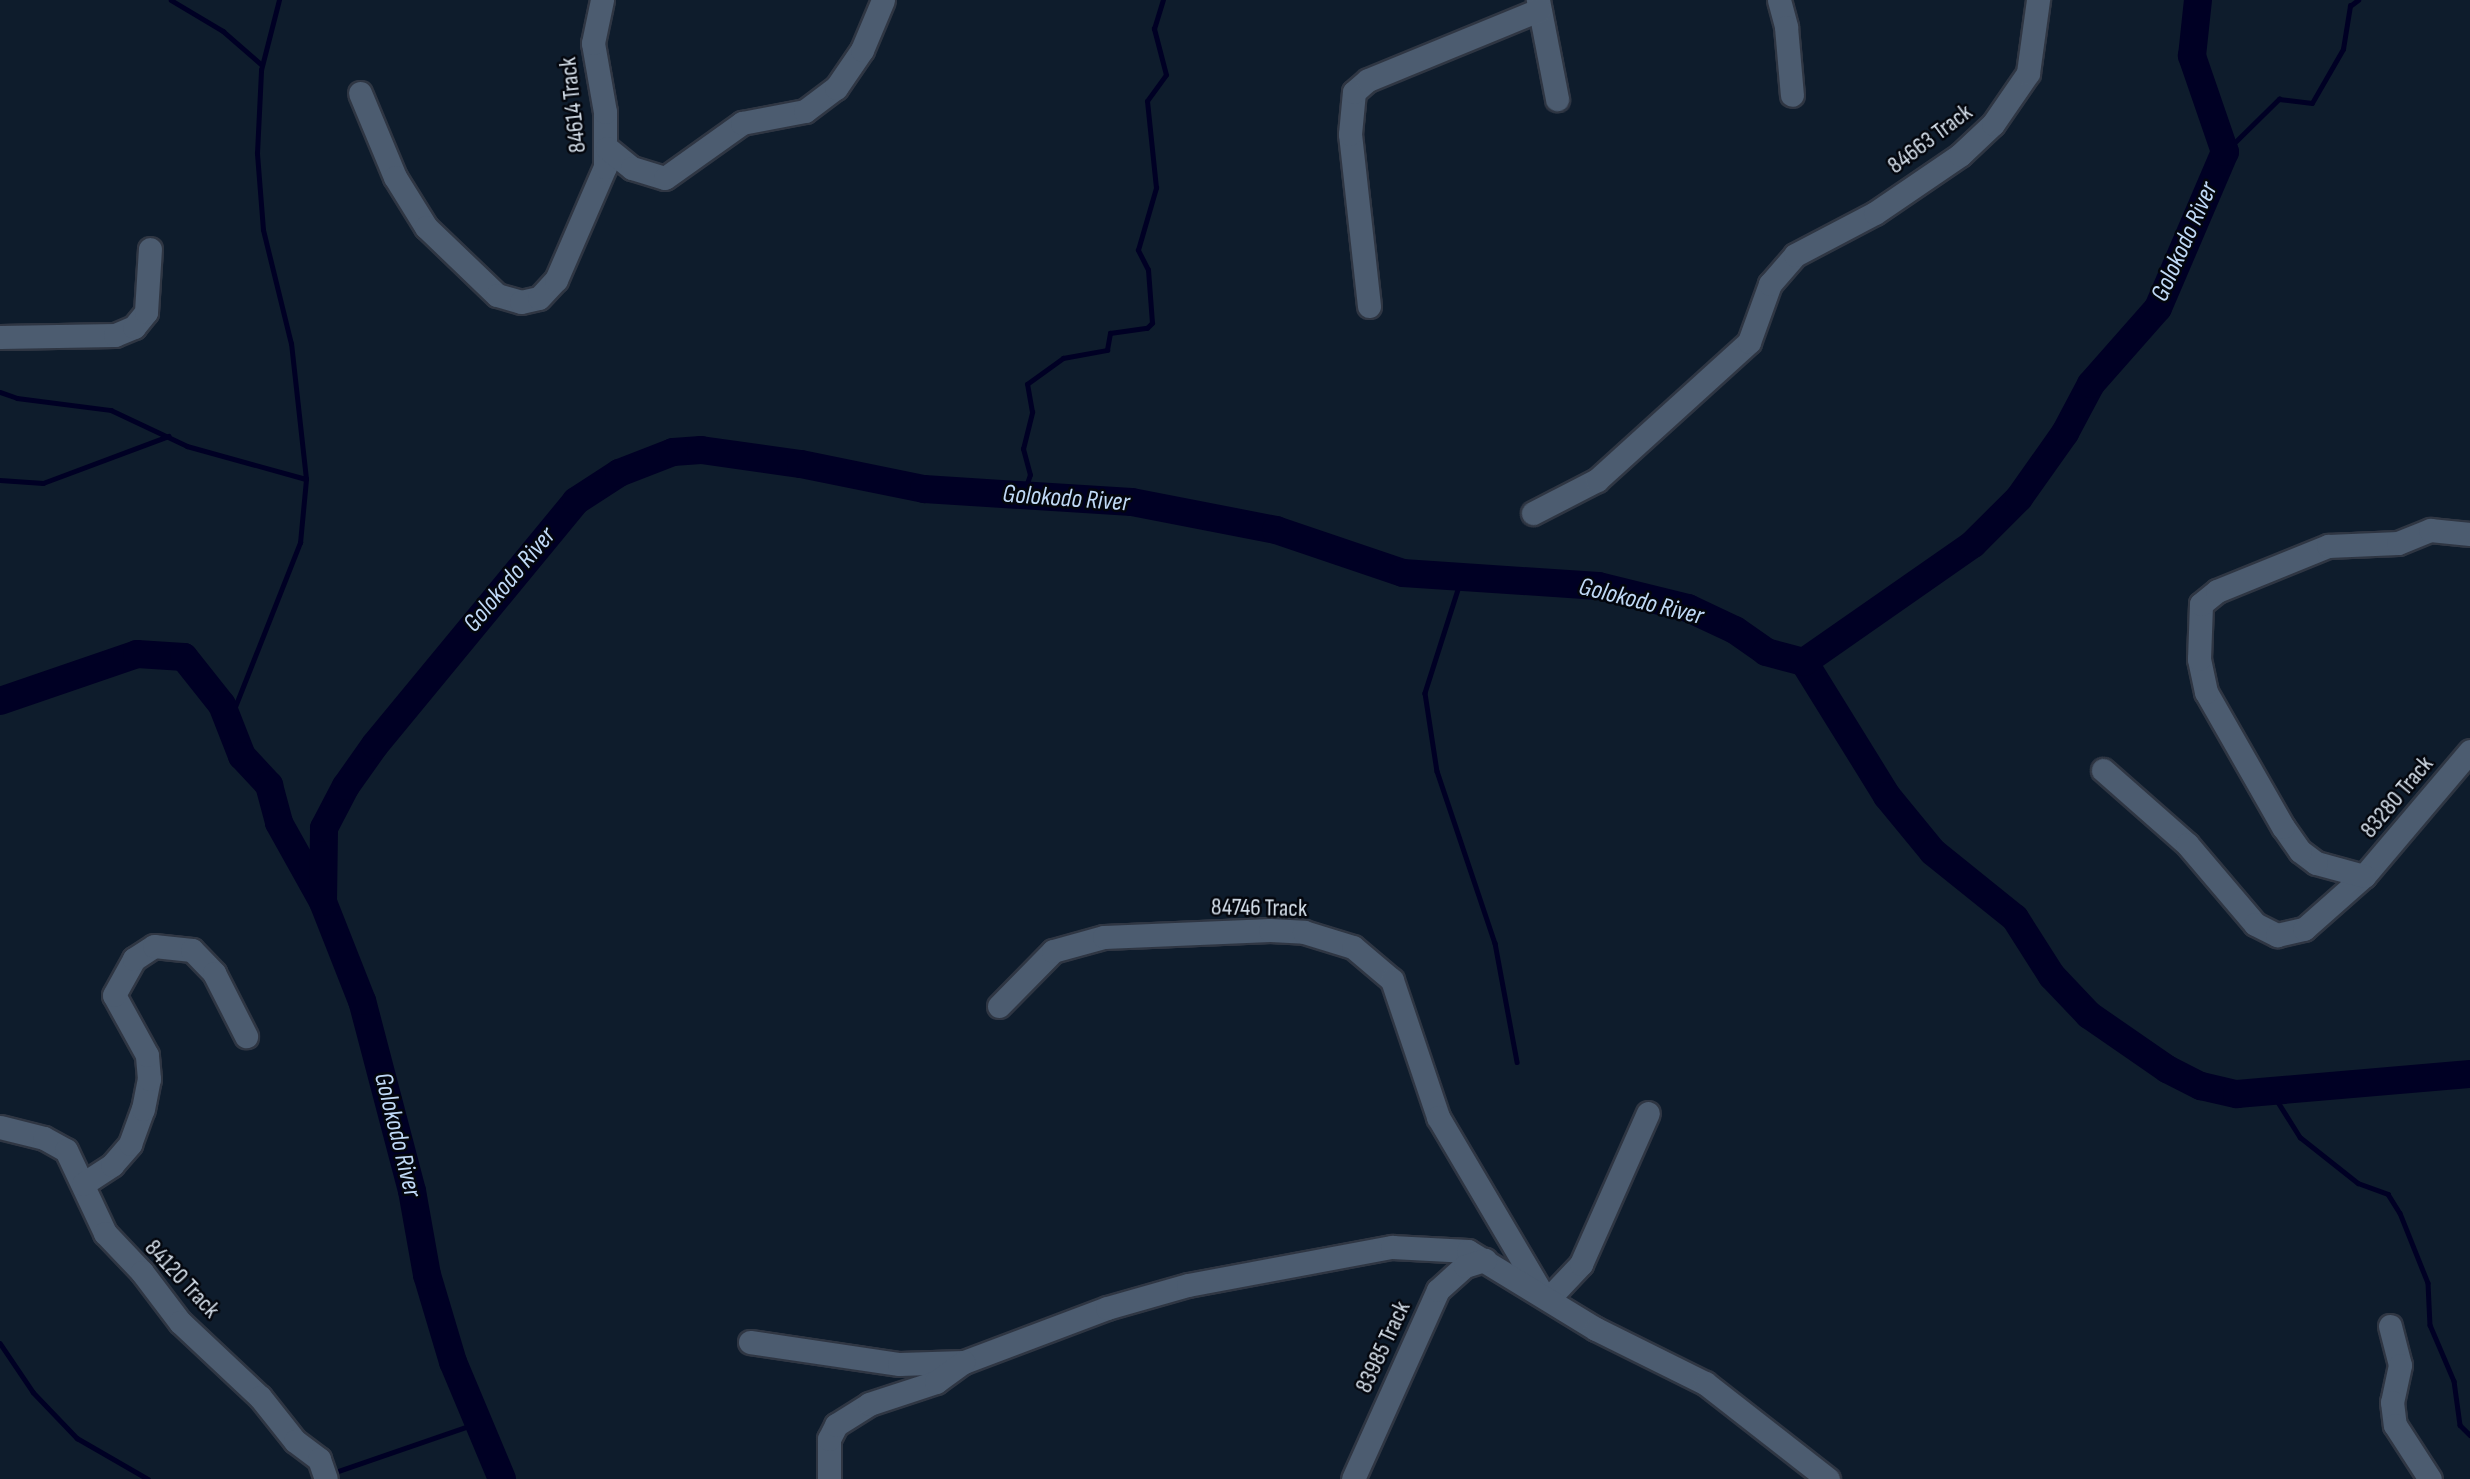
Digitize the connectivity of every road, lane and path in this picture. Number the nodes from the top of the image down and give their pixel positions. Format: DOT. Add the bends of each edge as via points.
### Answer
graph roads {
  1 [pos="601,0"];
  2 [pos="883,0"];
  3 [pos="1779,0"];
  4 [pos="2038,0"];
  5 [pos="1538,5"];
  6 [pos="360,93"];
  7 [pos="1792,95"];
  8 [pos="1557,99"];
  9 [pos="607,148"];
  10 [pos="150,249"];
  11 [pos="1369,306"];
  12 [pos="0,337"];
  13 [pos="1533,513"];
  14 [pos="2470,534"];
  15 [pos="2470,751"];
  16 [pos="2103,770"];
  17 [pos="2364,876"];
  18 [pos="999,1006"];
  19 [pos="246,1036"];
  20 [pos="1648,1113"];
  21 [pos="0,1127"];
  22 [pos="83,1184"];
  23 [pos="1485,1259"];
  24 [pos="1545,1295"];
  25 [pos="2390,1326"];
  26 [pos="750,1342"];
  27 [pos="964,1362"];
  28 [pos="326,1479"];
  29 [pos="828,1479"];
  30 [pos="1353,1479"];
  31 [pos="1828,1479"];
  32 [pos="2430,1479"];
  1 -- 9 [label="street, 84614 Track" via="593,43"];
  2 -- 9 [label="street" via="862,50 842,79 821,102 805,111 741,123 665,178 632,168"];
  3 -- 7 [label="street"];
  4 -- 13 [label="street, 84663 Track" via="2035,50 2028,73 1993,124 1960,155 1854,224 1795,255 1770,284 1749,342 1597,480"];
  5 -- 8 [label="street"];
  5 -- 11 [label="street" via="1368,80 1354,92 1350,134"];
  6 -- 9 [label="street, 84614 Track" via="395,177 426,227 497,295 511,301 539,298 556,280 596,193"];
  10 -- 12 [label="street" via="146,312 125,332"];
  14 -- 17 [label="street" via="2430,530 2398,543 2328,546 2217,590 2201,604 2199,659 2206,692 2283,827 2300,851 2316,863"];
  15 -- 17 [label="street, 83280 Track"];
  16 -- 17 [label="street, 83280 Track" via="2187,844 2267,933 2304,929"];
  18 -- 24 [label="street, 84746 Track" via="1053,951 1104,937 1270,930 1304,932 1353,947 1392,981 1438,1117"];
  19 -- 22 [label="street" via="214,974 192,950 154,946 134,958 114,995 147,1055 149,1079 143,1109 130,1144 112,1165"];
  20 -- 24 [label="street" via="1581,1264"];
  21 -- 22 [label="street, 84120 Track" via="60,1145 71,1155"];
  22 -- 28 [label="street, 84120 Track" via="111,1241 180,1322 260,1397 295,1441 319,1459"];
  23 -- 24 [label="street"];
  23 -- 27 [label="street" via="1468,1251 1392,1247 1276,1267 1107,1308"];
  23 -- 30 [label="street, 83985 Track" via="1465,1266 1438,1290"];
  24 -- 31 [label="street" via="1596,1329 1705,1383"];
  25 -- 32 [label="street" via="2400,1365 2392,1402 2395,1425"];
  26 -- 27 [label="street" via="899,1364"];
  27 -- 29 [label="street" via="936,1382 869,1404 836,1425 829,1439"];
}
